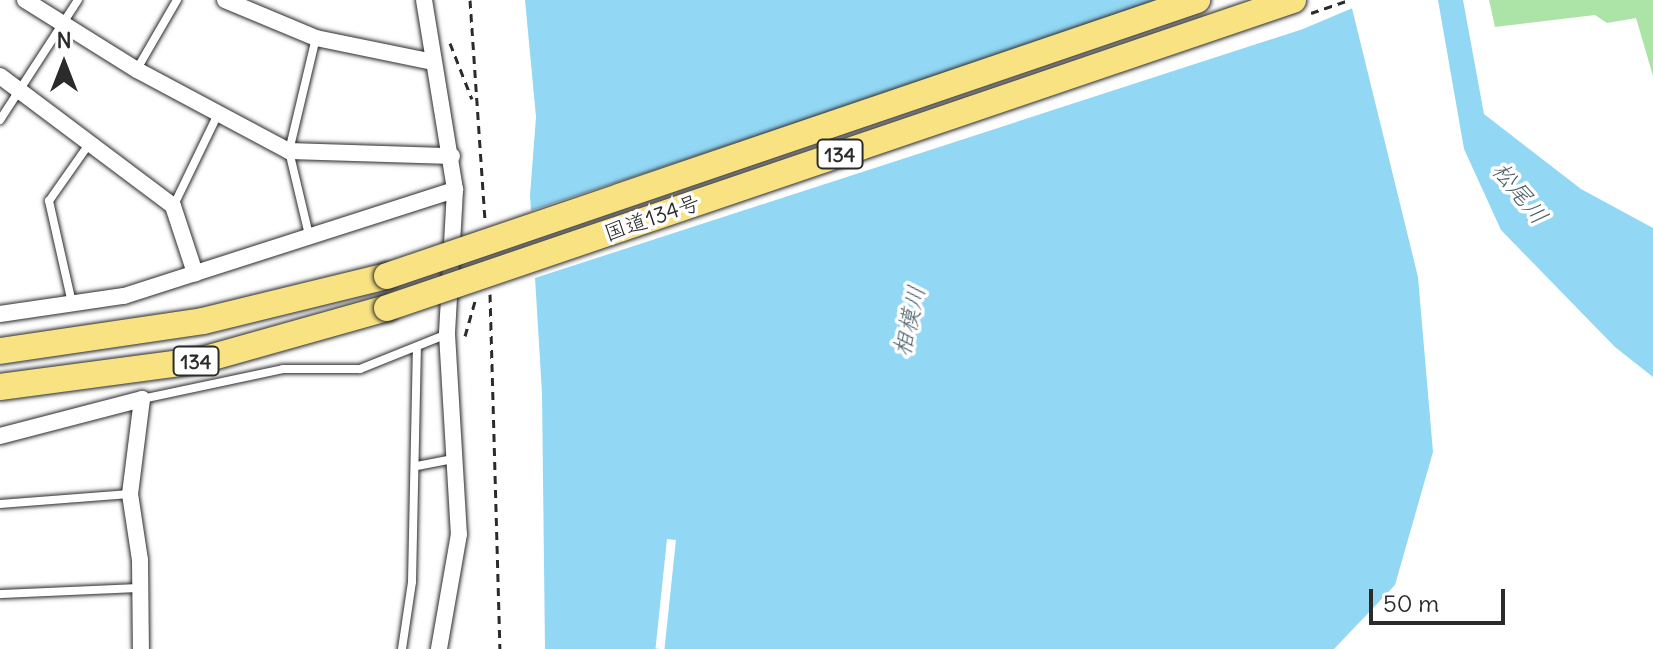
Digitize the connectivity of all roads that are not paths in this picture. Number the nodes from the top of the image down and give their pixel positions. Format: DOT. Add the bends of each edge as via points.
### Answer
graph roads {
  1 [pos="25,0"];
  2 [pos="78,0"];
  3 [pos="177,0"];
  4 [pos="225,0"];
  5 [pos="424,0"];
  6 [pos="1197,0"];
  7 [pos="1293,0"];
  8 [pos="62,26"];
  9 [pos="316,38"];
  10 [pos="433,62"];
  11 [pos="137,70"];
  12 [pos="0,76"];
  13 [pos="20,90"];
  14 [pos="217,116"];
  15 [pos="0,120"];
  16 [pos="90,143"];
  17 [pos="289,151"];
  18 [pos="452,156"];
  19 [pos="455,190"];
  20 [pos="173,206"];
  21 [pos="309,235"];
  22 [pos="195,273"];
  23 [pos="72,304"];
  24 [pos="0,314"];
  25 [pos="447,334"];
  26 [pos="417,349"];
  27 [pos="0,351"];
  28 [pos="0,387"];
  29 [pos="142,399"];
  30 [pos="0,436"];
  31 [pos="455,459"];
  32 [pos="417,466"];
  33 [pos="130,494"];
  34 [pos="0,504"];
  35 [pos="140,588"];
  36 [pos="0,594"];
  37 [pos="141,649"];
  38 [pos="402,649"];
  39 [pos="439,649"];
  1 -- 8 [label="street"];
  2 -- 8 [label="lane"];
  3 -- 11 [label="lane"];
  4 -- 9 [label="street"];
  5 -- 10 [label="street"];
  6 -- 27 [label="highway, 国道134号 / 134, bridge" via="387,276 203,321"];
  7 -- 28 [label="highway, 国道134号 / 134, bridge" via="387,308 202,360"];
  8 -- 11 [label="street"];
  8 -- 13 [label="lane"];
  9 -- 10 [label="street"];
  9 -- 17 [label="lane"];
  10 -- 18 [label="street"];
  11 -- 14 [label="street"];
  12 -- 13 [label="street"];
  13 -- 15 [label="lane"];
  13 -- 16 [label="street"];
  14 -- 17 [label="street"];
  14 -- 20 [label="lane"];
  16 -- 20 [label="street"];
  16 -- 23 [label="lane" via="49,201"];
  17 -- 18 [label="street"];
  17 -- 21 [label="lane"];
  18 -- 19 [label="street"];
  19 -- 21 [label="street"];
  19 -- 25 [label="street"];
  20 -- 22 [label="street"];
  21 -- 22 [label="street"];
  22 -- 23 [label="street" via="124,296"];
  23 -- 24 [label="street"];
  25 -- 26 [label="lane"];
  25 -- 31 [label="street"];
  26 -- 29 [label="lane" via="360,369 283,369"];
  26 -- 32 [label="lane"];
  29 -- 30 [label="street"];
  29 -- 33 [label="street"];
  31 -- 32 [label="lane"];
  31 -- 39 [label="street" via="459,534"];
  32 -- 38 [label="lane" via="412,582"];
  33 -- 34 [label="lane"];
  33 -- 35 [label="street"];
  35 -- 36 [label="lane"];
  35 -- 37 [label="street"];
}
